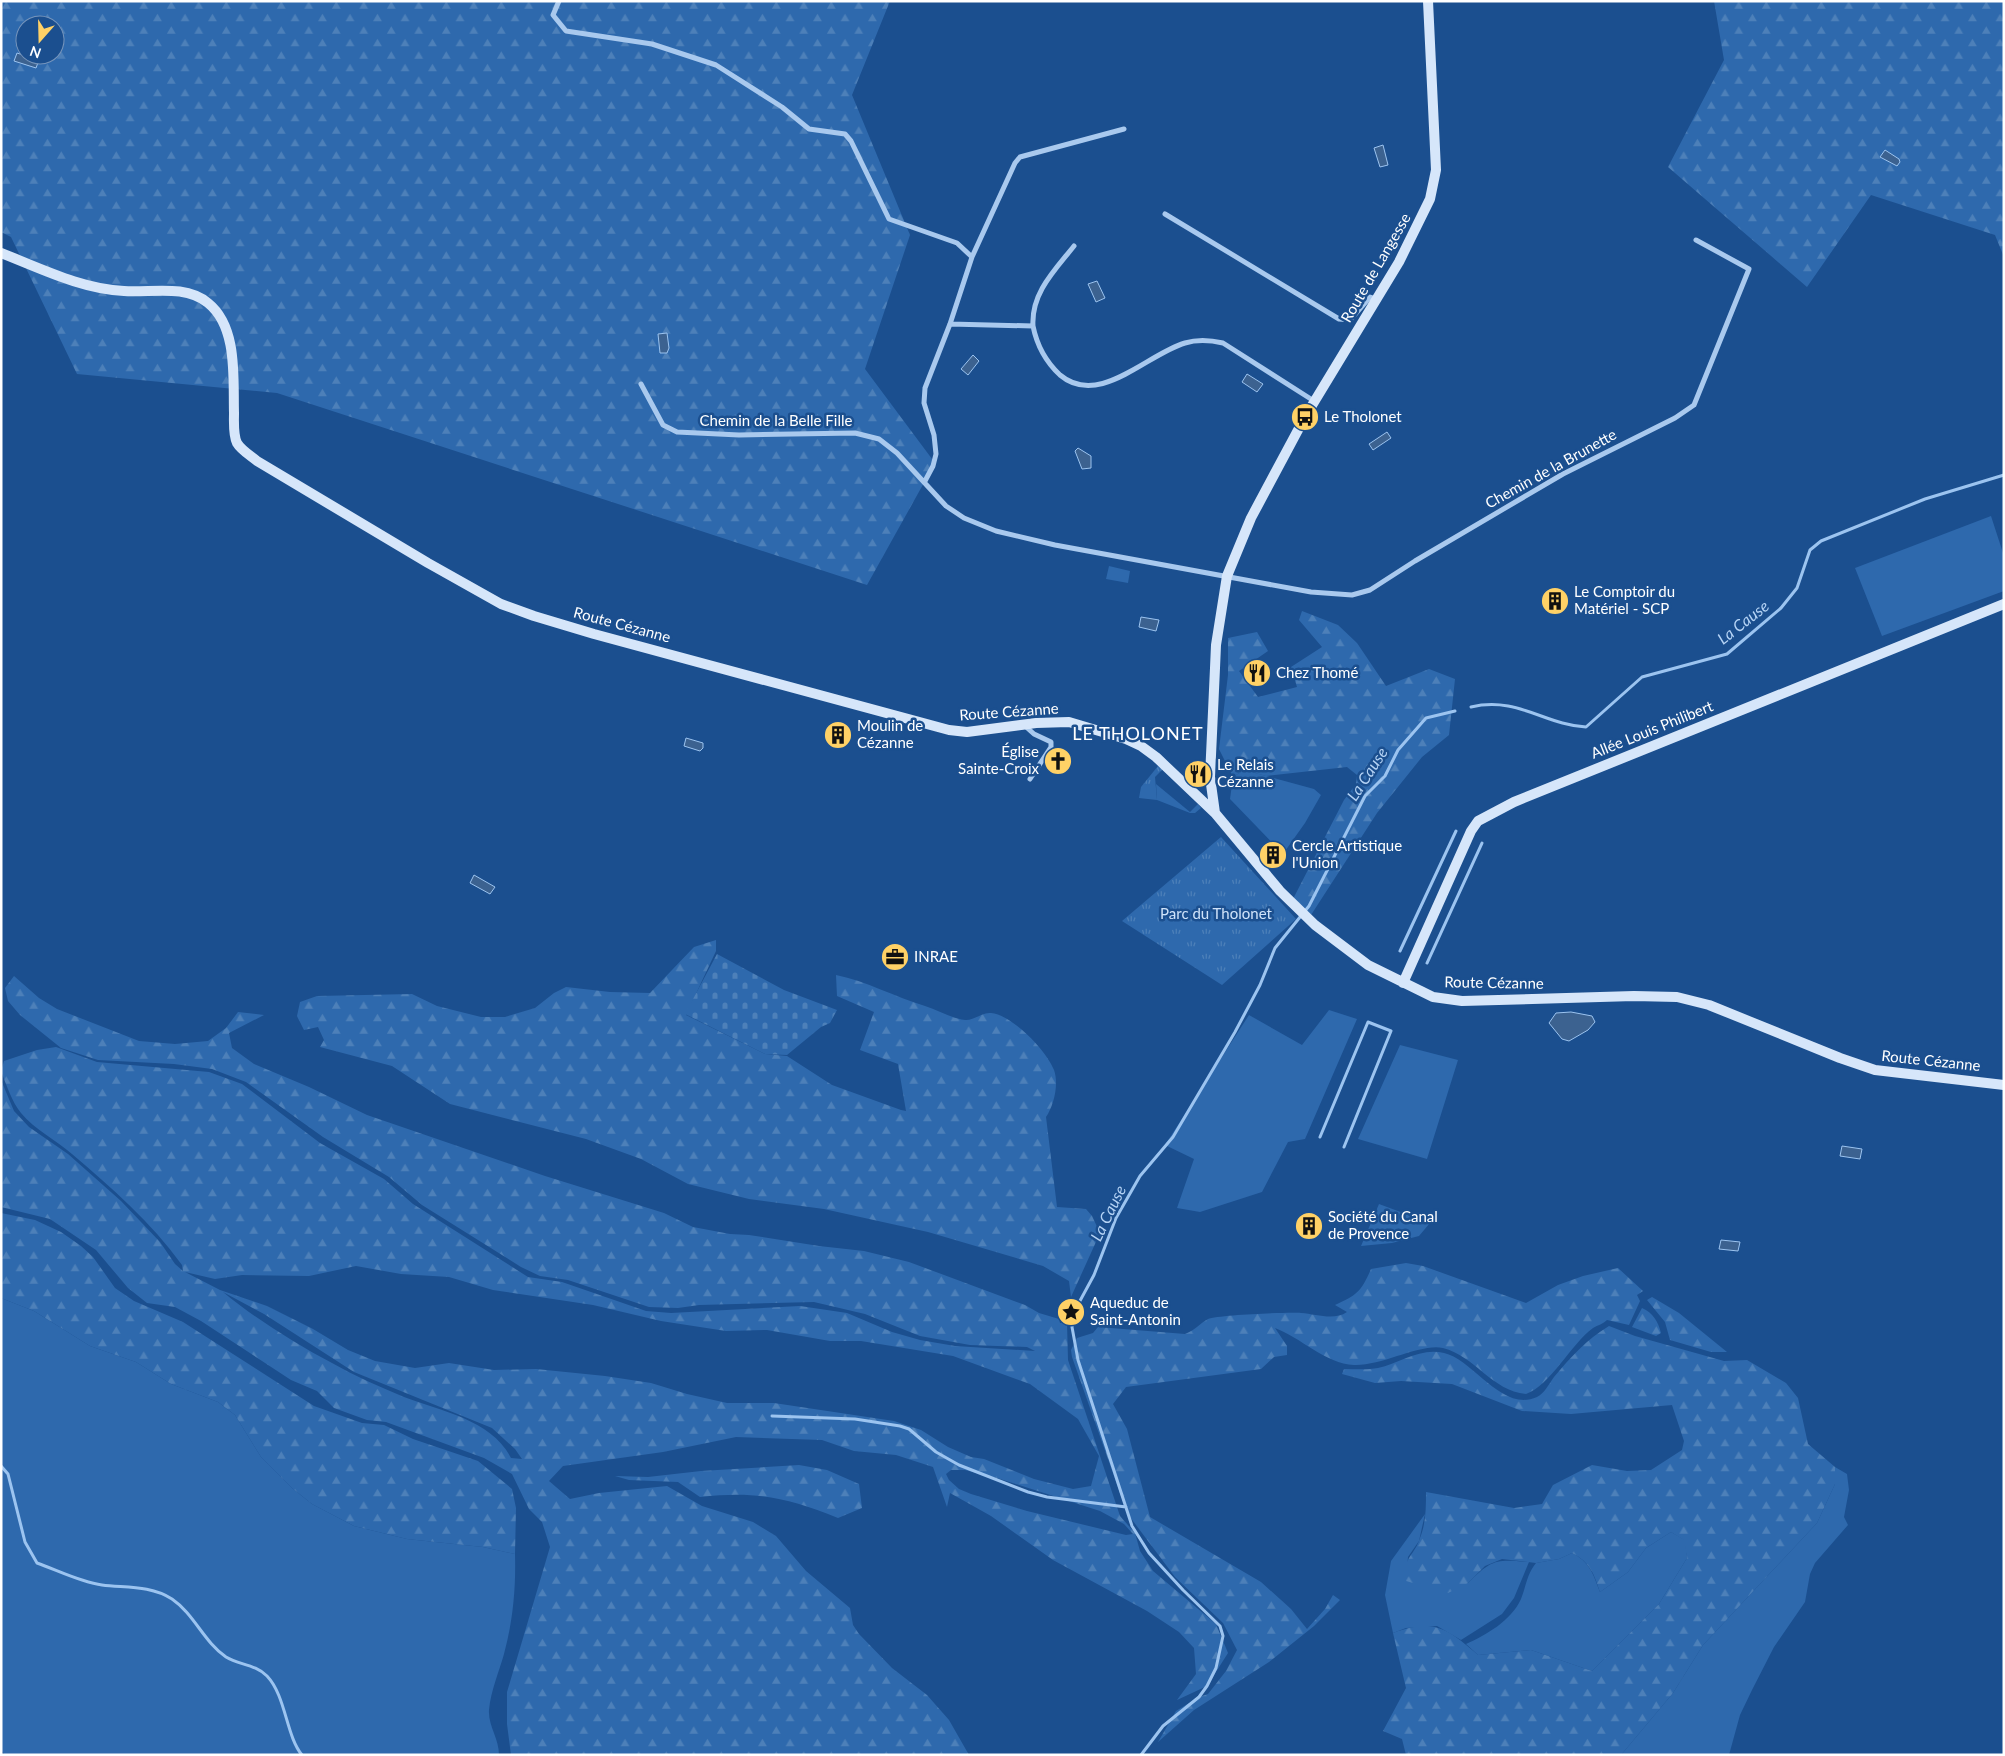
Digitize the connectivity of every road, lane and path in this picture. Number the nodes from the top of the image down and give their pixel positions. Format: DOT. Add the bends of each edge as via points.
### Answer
graph roads {
  1 [pos="559,1"];
  2 [pos="1428,1"];
  3 [pos="1124,129"];
  4 [pos="1165,214"];
  5 [pos="1696,240"];
  6 [pos="1074,246"];
  7 [pos="1,253"];
  8 [pos="972,257"];
  9 [pos="1376,299"];
  10 [pos="950,324"];
  11 [pos="1033,326"];
  12 [pos="641,384"];
  13 [pos="1314,401"];
  14 [pos="925,481"];
  15 [pos="1228,576"];
  16 [pos="2004,604"];
  17 [pos="1023,724"];
  18 [pos="1030,779"];
  19 [pos="1215,813"];
  20 [pos="1403,983"];
  21 [pos="2004,1085"];
  1 -- 8 [label="street" via="553,15 566,31 652,44 701,59 782,106 809,129 845,134 889,219 957,243"];
  2 -- 9 [label="street, Route de Langesse" via="1435,177 1421,221"];
  3 -- 8 [label="street" via="1020,157"];
  4 -- 9 [label="street" via="1339,320 1350,320 1370,297"];
  5 -- 15 [label="street, Chemin de la Brunette" via="1749,269 1694,405 1675,418 1563,474 1363,593 1311,592"];
  6 -- 11 [label="street" via="1038,295 1032,316"];
  7 -- 17 [label="street, Route Cézanne" via="95,287 124,291 176,291 193,294 208,302 220,315 231,350 237,443 257,461 502,604 594,634 949,730 967,732"];
  8 -- 10 [label="street"];
  9 -- 13 [label="street, Route de Langesse"];
  10 -- 11 [label="street"];
  10 -- 14 [label="street" via="923,396 936,454"];
  11 -- 13 [label="street" via="1036,342 1051,367 1078,385 1107,383 1176,346 1207,340 1230,346"];
  12 -- 14 [label="street, Chemin de la Belle Fille" via="663,425 672,430 867,435 897,453"];
  13 -- 15 [label="street, Route de Langesse" via="1246,529"];
  14 -- 15 [label="street, Chemin de la Belle Fille" via="939,500 954,512 996,531 1055,545"];
  15 -- 19 [label="street, Route de Langesse" via="1215,660 1210,777"];
  16 -- 20 [label="street, Allée Louis Philibert" via="1478,821 1471,830"];
  17 -- 18 [label="street" via="1051,742"];
  17 -- 19 [label="street, Route Cézanne" via="1069,722 1134,742 1156,757"];
  19 -- 20 [label="street, Route Cézanne" via="1305,916 1360,961"];
  20 -- 21 [label="street, Route Cézanne" via="1433,997 1452,1000 1683,998 1709,1005 1875,1070"];
}
